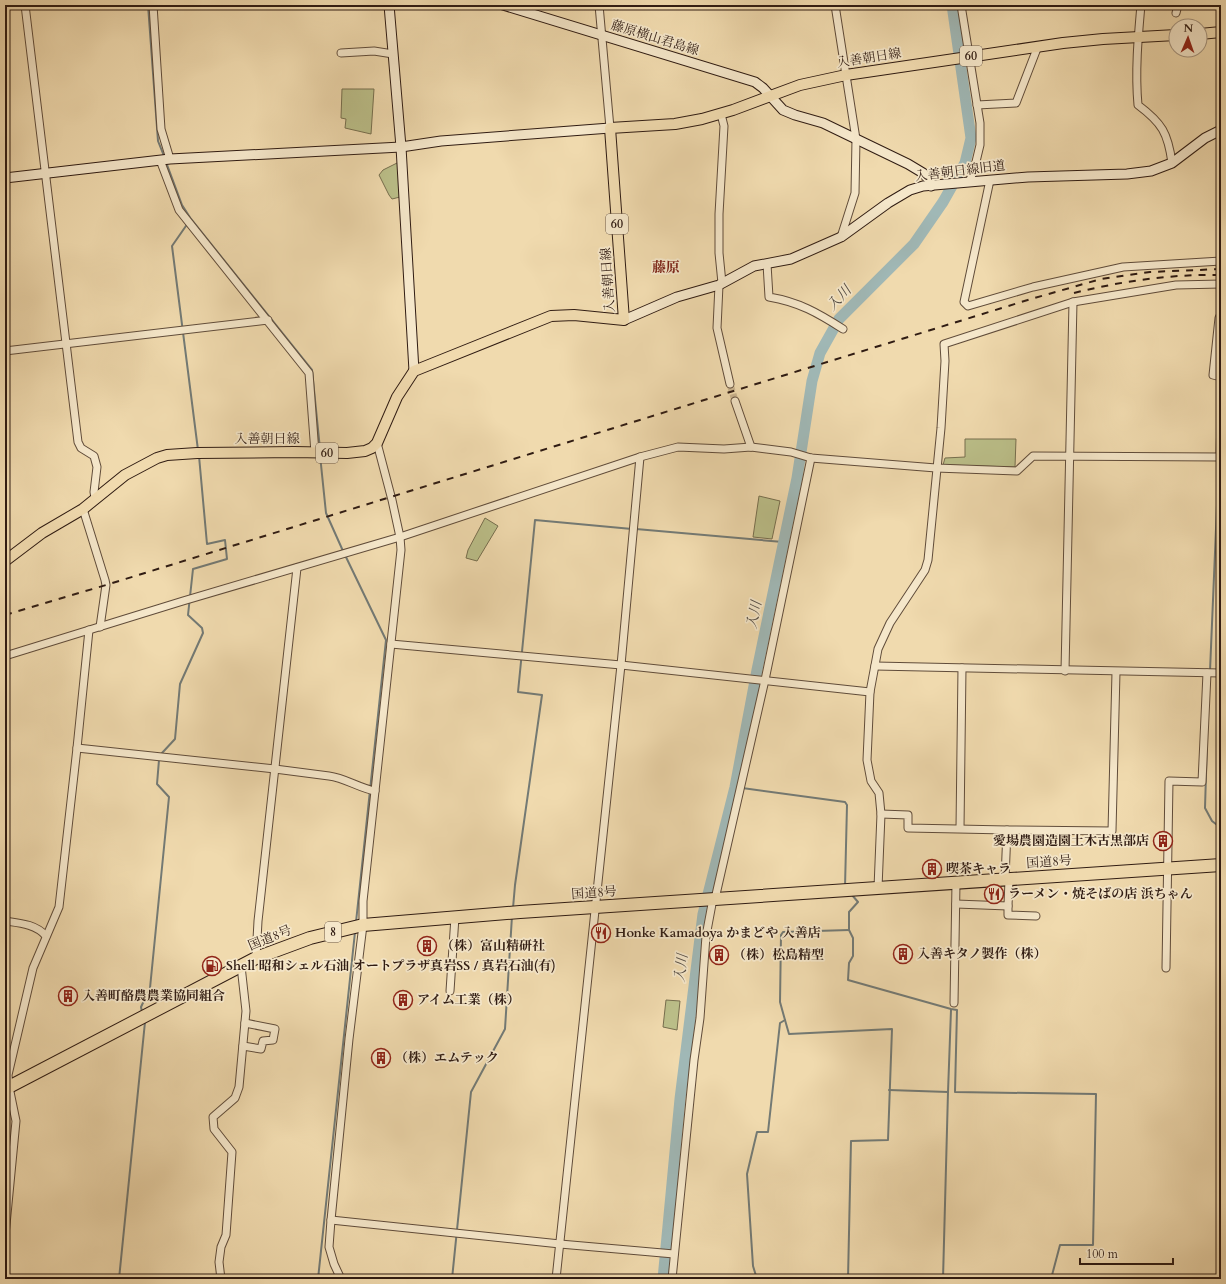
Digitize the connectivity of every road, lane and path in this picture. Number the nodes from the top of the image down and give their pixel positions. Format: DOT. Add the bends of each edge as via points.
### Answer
graph roads {
  1 [pos="25,5"];
  2 [pos="152,5"];
  3 [pos="389,5"];
  4 [pos="503,5"];
  5 [pos="599,5"];
  6 [pos="835,5"];
  7 [pos="961,5"];
  8 [pos="1140,5"];
  9 [pos="1178,5"];
  10 [pos="1176,13"];
  11 [pos="1221,32"];
  12 [pos="1208,33"];
  13 [pos="601,35"];
  14 [pos="1168,36"];
  15 [pos="1138,38"];
  16 [pos="1038,46"];
  17 [pos="342,53"];
  18 [pos="393,54"];
  19 [pos="969,57"];
  20 [pos="846,75"];
  21 [pos="770,97"];
  22 [pos="977,105"];
  23 [pos="721,114"];
  24 [pos="610,128"];
  25 [pos="1221,130"];
  26 [pos="856,139"];
  27 [pos="401,147"];
  28 [pos="170,159"];
  29 [pos="160,160"];
  30 [pos="1172,163"];
  31 [pos="46,173"];
  32 [pos="5,178"];
  33 [pos="990,180"];
  34 [pos="967,182"];
  35 [pos="931,186"];
  36 [pos="841,237"];
  37 [pos="1221,261"];
  38 [pos="767,264"];
  39 [pos="720,284"];
  40 [pos="1221,284"];
  41 [pos="1073,302"];
  42 [pos="1221,314"];
  43 [pos="268,320"];
  44 [pos="624,320"];
  45 [pos="843,330"];
  46 [pos="66,344"];
  47 [pos="5,351"];
  48 [pos="414,371"];
  49 [pos="1221,377"];
  50 [pos="730,384"];
  51 [pos="735,401"];
  52 [pos="1221,417"];
  53 [pos="377,443"];
  54 [pos="751,447"];
  55 [pos="315,453"];
  56 [pos="640,456"];
  57 [pos="1070,456"];
  58 [pos="1220,457"];
  59 [pos="811,458"];
  60 [pos="936,468"];
  61 [pos="95,498"];
  62 [pos="83,509"];
  63 [pos="400,537"];
  64 [pos="5,562"];
  65 [pos="297,568"];
  66 [pos="100,627"];
  67 [pos="89,630"];
  68 [pos="391,644"];
  69 [pos="5,656"];
  70 [pos="621,665"];
  71 [pos="875,666"];
  72 [pos="962,668"];
  73 [pos="1066,671"];
  74 [pos="1116,672"];
  75 [pos="1207,673"];
  76 [pos="1221,673"];
  77 [pos="765,680"];
  78 [pos="870,692"];
  79 [pos="77,748"];
  80 [pos="275,768"];
  81 [pos="375,791"];
  82 [pos="881,814"];
  83 [pos="960,828"];
  84 [pos="1007,830"];
  85 [pos="1221,865"];
  86 [pos="1167,868"];
  87 [pos="1007,879"];
  88 [pos="956,883"];
  89 [pos="878,888"];
  90 [pos="715,899"];
  91 [pos="956,904"];
  92 [pos="1008,906"];
  93 [pos="595,907"];
  94 [pos="1036,916"];
  95 [pos="455,917"];
  96 [pos="5,921"];
  97 [pos="363,925"];
  98 [pos="46,936"];
  99 [pos="256,958"];
  100 [pos="241,966"];
  101 [pos="1166,968"];
  102 [pos="450,990"];
  103 [pos="954,1003"];
  104 [pos="245,1023"];
  105 [pos="243,1046"];
  106 [pos="7,1088"];
  107 [pos="331,1220"];
  108 [pos="5,1235"];
  109 [pos="560,1244"];
  110 [pos="673,1254"];
  111 [pos="221,1279"];
  112 [pos="341,1279"];
  113 [pos="556,1279"];
  114 [pos="672,1279"];
  1 -- 31 [label="street"];
  2 -- 28 [label="street" via="161,129"];
  3 -- 18 [label="street"];
  4 -- 13 [label="street, 藤原横山君島線"];
  5 -- 13 [label="street"];
  6 -- 20 [label="street"];
  7 -- 19 [label="street"];
  8 -- 15 [label="street"];
  9 -- 10 [label="street"];
  11 -- 12 [label="main road"];
  13 -- 21 [label="street, 藤原横山君島線" via="755,82"];
  13 -- 24 [label="street"];
  14 -- 15 [label="main road, 入善朝日線 / 60"];
  15 -- 16 [label="main road, 入善朝日線 / 60"];
  15 -- 30 [label="street" via="1138,105 1156,120 1169,145"];
  16 -- 19 [label="main road, 入善朝日線 / 60"];
  16 -- 22 [label="street" via="1016,103"];
  17 -- 18 [label="street" via="374,51"];
  18 -- 27 [label="street"];
  19 -- 20 [label="main road, 入善朝日線 / 60"];
  19 -- 22 [label="street"];
  20 -- 21 [label="main road, 入善朝日線 / 60" via="800,85"];
  20 -- 26 [label="street"];
  21 -- 23 [label="main road, 入善朝日線 / 60"];
  21 -- 26 [label="street, 藤原横山君島線" via="783,110 823,123"];
  22 -- 34 [label="street" via="980,145 974,170"];
  23 -- 24 [label="main road, 入善朝日線 / 60" via="675,124"];
  23 -- 39 [label="street" via="724,126 719,208"];
  24 -- 27 [label="street" via="441,141"];
  24 -- 44 [label="main road, 入善朝日線 / 60"];
  25 -- 30 [label="street, 入善朝日線旧道" via="1205,138"];
  26 -- 35 [label="street, 藤原横山君島線" via="923,172 930,180"];
  26 -- 36 [label="street" via="855,193"];
  27 -- 28 [label="street"];
  27 -- 48 [label="street"];
  28 -- 29 [label="street"];
  29 -- 31 [label="street"];
  29 -- 43 [label="street" via="179,210"];
  30 -- 33 [label="street, 入善朝日線旧道" via="1151,171 1127,174"];
  31 -- 32 [label="street"];
  31 -- 46 [label="street"];
  33 -- 34 [label="street, 入善朝日線旧道"];
  33 -- 37 [label="street" via="964,302 968,306 1034,287 1123,267"];
  34 -- 35 [label="street, 入善朝日線旧道"];
  35 -- 36 [label="street, 入善朝日線旧道" via="903,193"];
  36 -- 38 [label="street, 入善朝日線旧道" via="791,259"];
  38 -- 39 [label="street, 入善朝日線旧道" via="754,266"];
  38 -- 45 [label="street" via="769,297 816,311"];
  39 -- 44 [label="street, 入善朝日線旧道" via="677,297"];
  39 -- 50 [label="street" via="718,328"];
  40 -- 41 [label="street" via="1176,285"];
  41 -- 57 [label="street"];
  41 -- 60 [label="street" via="944,344 941,428"];
  42 -- 49 [label="street" via="1213,375"];
  43 -- 46 [label="street"];
  43 -- 55 [label="street" via="309,372"];
  44 -- 48 [label="main road, 入善朝日線" via="551,316"];
  46 -- 47 [label="street"];
  46 -- 61 [label="street" via="78,442 81,448 94,456 97,467"];
  48 -- 53 [label="main road" via="397,397"];
  51 -- 54 [label="street"];
  52 -- 58 [label="street"];
  53 -- 55 [label="main road, 入善朝日線 / 60" via="372,448 358,452"];
  53 -- 63 [label="street"];
  54 -- 56 [label="street" via="678,447"];
  54 -- 59 [label="street" via="791,452"];
  55 -- 61 [label="main road, 入善朝日線 / 60" via="167,455 147,462 125,475"];
  56 -- 63 [label="street"];
  56 -- 70 [label="street"];
  57 -- 58 [label="street"];
  57 -- 60 [label="street" via="1032,456 1017,471"];
  57 -- 73 [label="street"];
  59 -- 60 [label="street"];
  59 -- 77 [label="street"];
  60 -- 71 [label="street" via="925,570 890,623 878,649"];
  61 -- 62 [label="main road, 入善朝日線 / 60"];
  62 -- 64 [label="main road, 入善朝日線 / 60" via="42,533"];
  62 -- 66 [label="street" via="105,580"];
  63 -- 65 [label="street"];
  63 -- 68 [label="street" via="401,550"];
  65 -- 66 [label="street"];
  65 -- 80 [label="street"];
  66 -- 67 [label="street"];
  67 -- 69 [label="street"];
  67 -- 79 [label="street"];
  68 -- 70 [label="street"];
  68 -- 81 [label="street"];
  70 -- 77 [label="street"];
  70 -- 93 [label="street"];
  71 -- 72 [label="street"];
  71 -- 78 [label="street"];
  72 -- 73 [label="street"];
  72 -- 83 [label="street"];
  73 -- 74 [label="street"];
  74 -- 75 [label="street"];
  74 -- 84 [label="street" via="1112,831"];
  75 -- 76 [label="street"];
  75 -- 86 [label="street" via="1202,782 1169,781"];
  77 -- 78 [label="street"];
  77 -- 90 [label="street"];
  78 -- 82 [label="street" via="867,760 871,781 879,793"];
  79 -- 80 [label="street"];
  79 -- 98 [label="street" via="59,907"];
  80 -- 81 [label="street" via="336,777"];
  80 -- 99 [label="street"];
  81 -- 97 [label="street" via="363,901"];
  82 -- 83 [label="street" via="908,815 908,828"];
  82 -- 89 [label="street"];
  83 -- 84 [label="street"];
  84 -- 87 [label="street"];
  85 -- 86 [label="highway, 国道8号 / 8"];
  86 -- 87 [label="highway, 国道8号 / 8"];
  86 -- 101 [label="street"];
  87 -- 88 [label="highway, 国道8号 / 8"];
  87 -- 92 [label="street"];
  88 -- 89 [label="highway, 国道8号 / 8"];
  88 -- 91 [label="street"];
  89 -- 90 [label="highway, 国道8号 / 8"];
  90 -- 93 [label="highway, 国道8号 / 8"];
  90 -- 110 [label="street" via="706,936 700,1018"];
  91 -- 92 [label="street"];
  91 -- 103 [label="street"];
  92 -- 94 [label="street" via="1008,915"];
  93 -- 95 [label="highway, 国道8号 / 8"];
  93 -- 109 [label="street"];
  95 -- 97 [label="highway, 国道8号 / 8"];
  95 -- 102 [label="street"];
  96 -- 98 [label="street" via="26,924"];
  97 -- 99 [label="highway, 国道8号 / 8" via="310,938"];
  97 -- 107 [label="street"];
  98 -- 106 [label="street" via="33,968"];
  99 -- 100 [label="highway, 国道8号 / 8"];
  100 -- 104 [label="street"];
  100 -- 106 [label="highway, 国道8号 / 8"];
  104 -- 105 [label="street"];
  104 -- 105 [label="street" via="275,1029 273,1040 263,1041 261,1049"];
  105 -- 111 [label="street" via="239,1087 235,1098 213,1117 214,1129 232,1152 226,1235 219,1262"];
  106 -- 108 [label="street" via="16,1121"];
  107 -- 109 [label="street"];
  107 -- 112 [label="street" via="329,1247"];
  109 -- 110 [label="street"];
  109 -- 113 [label="street"];
  110 -- 114 [label="street"];
}
